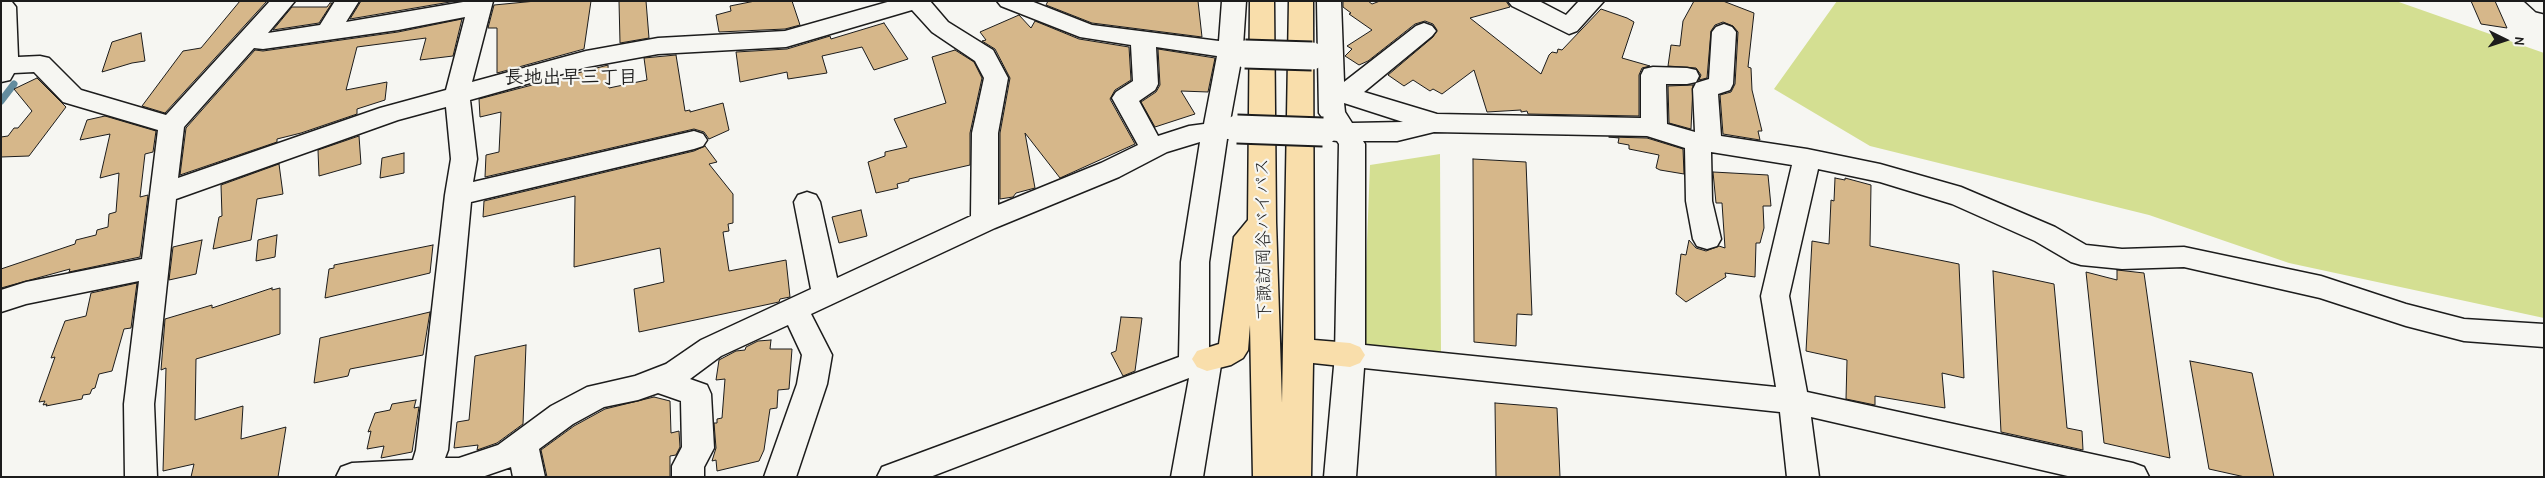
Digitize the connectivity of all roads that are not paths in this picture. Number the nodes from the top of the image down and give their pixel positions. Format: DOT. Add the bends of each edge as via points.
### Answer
graph roads {
  1 [pos="282,1"];
  2 [pos="347,1"];
  3 [pos="917,1"];
  4 [pos="1009,1"];
  5 [pos="1234,1"];
  6 [pos="1262,1"];
  7 [pos="1300,1"];
  8 [pos="1329,1"];
  9 [pos="1520,1"];
  10 [pos="1592,1"];
  11 [pos="2536,1"];
  12 [pos="480,4"];
  13 [pos="9,5"];
  14 [pos="2544,6"];
  15 [pos="328,32"];
  16 [pos="1424,32"];
  17 [pos="1724,32"];
  18 [pos="1143,38"];
  19 [pos="249,40"];
  20 [pos="1237,53"];
  21 [pos="1321,55"];
  22 [pos="3,69"];
  23 [pos="1687,76"];
  24 [pos="1338,93"];
  25 [pos="457,94"];
  26 [pos="1434,123"];
  27 [pos="171,125"];
  28 [pos="1654,128"];
  29 [pos="1206,131"];
  30 [pos="1334,133"];
  31 [pos="694,140"];
  32 [pos="1148,140"];
  33 [pos="1704,142"];
  34 [pos="1807,158"];
  35 [pos="164,193"];
  36 [pos="458,195"];
  37 [pos="807,202"];
  38 [pos="985,221"];
  39 [pos="1262,222"];
  40 [pos="1708,239"];
  41 [pos="155,267"];
  42 [pos="826,295"];
  43 [pos="1,301"];
  44 [pos="794,309"];
  45 [pos="2544,336"];
  46 [pos="1299,350"];
  47 [pos="1350,355"];
  48 [pos="1200,361"];
  49 [pos="658,380"];
  50 [pos="1794,401"];
  51 [pos="523,444"];
  52 [pos="424,473"];
  53 [pos="142,477"];
  54 [pos="352,477"];
  55 [pos="529,477"];
  56 [pos="688,477"];
  57 [pos="780,477"];
  58 [pos="893,477"];
  59 [pos="1186,477"];
  60 [pos="1269,477"];
  61 [pos="1295,477"];
  62 [pos="1340,477"];
  63 [pos="1803,477"];
  64 [pos="2133,477"];
  1 -- 19 [label="street"];
  2 -- 15 [label="street"];
  3 -- 25 [label="street" via="786,39 658,46 586,59"];
  3 -- 38 [label="street" via="940,27 984,56 996,78 985,133"];
  4 -- 18 [label="street" via="1088,32"];
  5 -- 20 [label="street"];
  6 -- 39 [label="highway, 下諏訪岡谷バイパス"];
  7 -- 46 [label="highway, 下諏訪岡谷バイパス"];
  8 -- 21 [label="street"];
  9 -- 10 [label="street" via="1569,26"];
  11 -- 14 [label="street"];
  12 -- 15 [label="street" via="398,22"];
  12 -- 25 [label="street"];
  13 -- 22 [label="street"];
  15 -- 19 [label="street"];
  16 -- 24 [label="street"];
  17 -- 33 [label="street" via="1721,84 1705,89"];
  18 -- 20 [label="street" via="1203,45"];
  18 -- 32 [label="street" via="1146,84 1124,98"];
  19 -- 27 [label="street"];
  20 -- 21 [label="street, bridge"];
  20 -- 29 [label="street"];
  21 -- 24 [label="street"];
  22 -- 27 [label="street" via="40,64 72,96"];
  23 -- 28 [label="street" via="1653,75"];
  24 -- 26 [label="street"];
  24 -- 30 [label="street" via="1332,113"];
  25 -- 35 [label="street" via="389,114"];
  25 -- 36 [label="street" via="464,160"];
  26 -- 28 [label="street"];
  26 -- 30 [label="street" via="1397,132"];
  27 -- 35 [label="street"];
  28 -- 33 [label="street" via="1682,139"];
  29 -- 30 [label="street, bridge"];
  29 -- 38 [label="street" via="1158,146 1110,170"];
  29 -- 48 [label="street" via="1196,262"];
  30 -- 47 [label="street" via="1352,144"];
  31 -- 36 [label="street"];
  33 -- 34 [label="street"];
  33 -- 40 [label="street" via="1699,201"];
  34 -- 45 [label="street" via="1961,197 2045,234 2080,255 2122,259 2184,257 2321,287 2464,330"];
  34 -- 50 [label="street" via="1776,296"];
  35 -- 41 [label="street"];
  36 -- 52 [label="street" via="432,450"];
  37 -- 42 [label="street"];
  38 -- 42 [label="street"];
  39 -- 48 [label="highway" via="1248,237 1233,350 1221,357"];
  39 -- 60 [label="highway, 下諏訪岡谷バイパス"];
  41 -- 43 [label="street"];
  41 -- 53 [label="street" via="139,404"];
  42 -- 44 [label="street"];
  44 -- 49 [label="street" via="711,348"];
  44 -- 57 [label="street" via="818,355 812,384"];
  46 -- 47 [label="highway"];
  46 -- 61 [label="highway, 下諏訪岡谷バイパス"];
  47 -- 50 [label="street"];
  47 -- 62 [label="street"];
  48 -- 58 [label="street"];
  48 -- 59 [label="street" via="1206,371"];
  49 -- 51 [label="street" via="638,388 598,396 562,415"];
  49 -- 56 [label="street" via="696,394 698,448 688,466"];
  50 -- 63 [label="street"];
  50 -- 64 [label="street"];
  51 -- 52 [label="street" via="508,455 459,471"];
  51 -- 55 [label="street"];
  52 -- 54 [label="street"];
}
